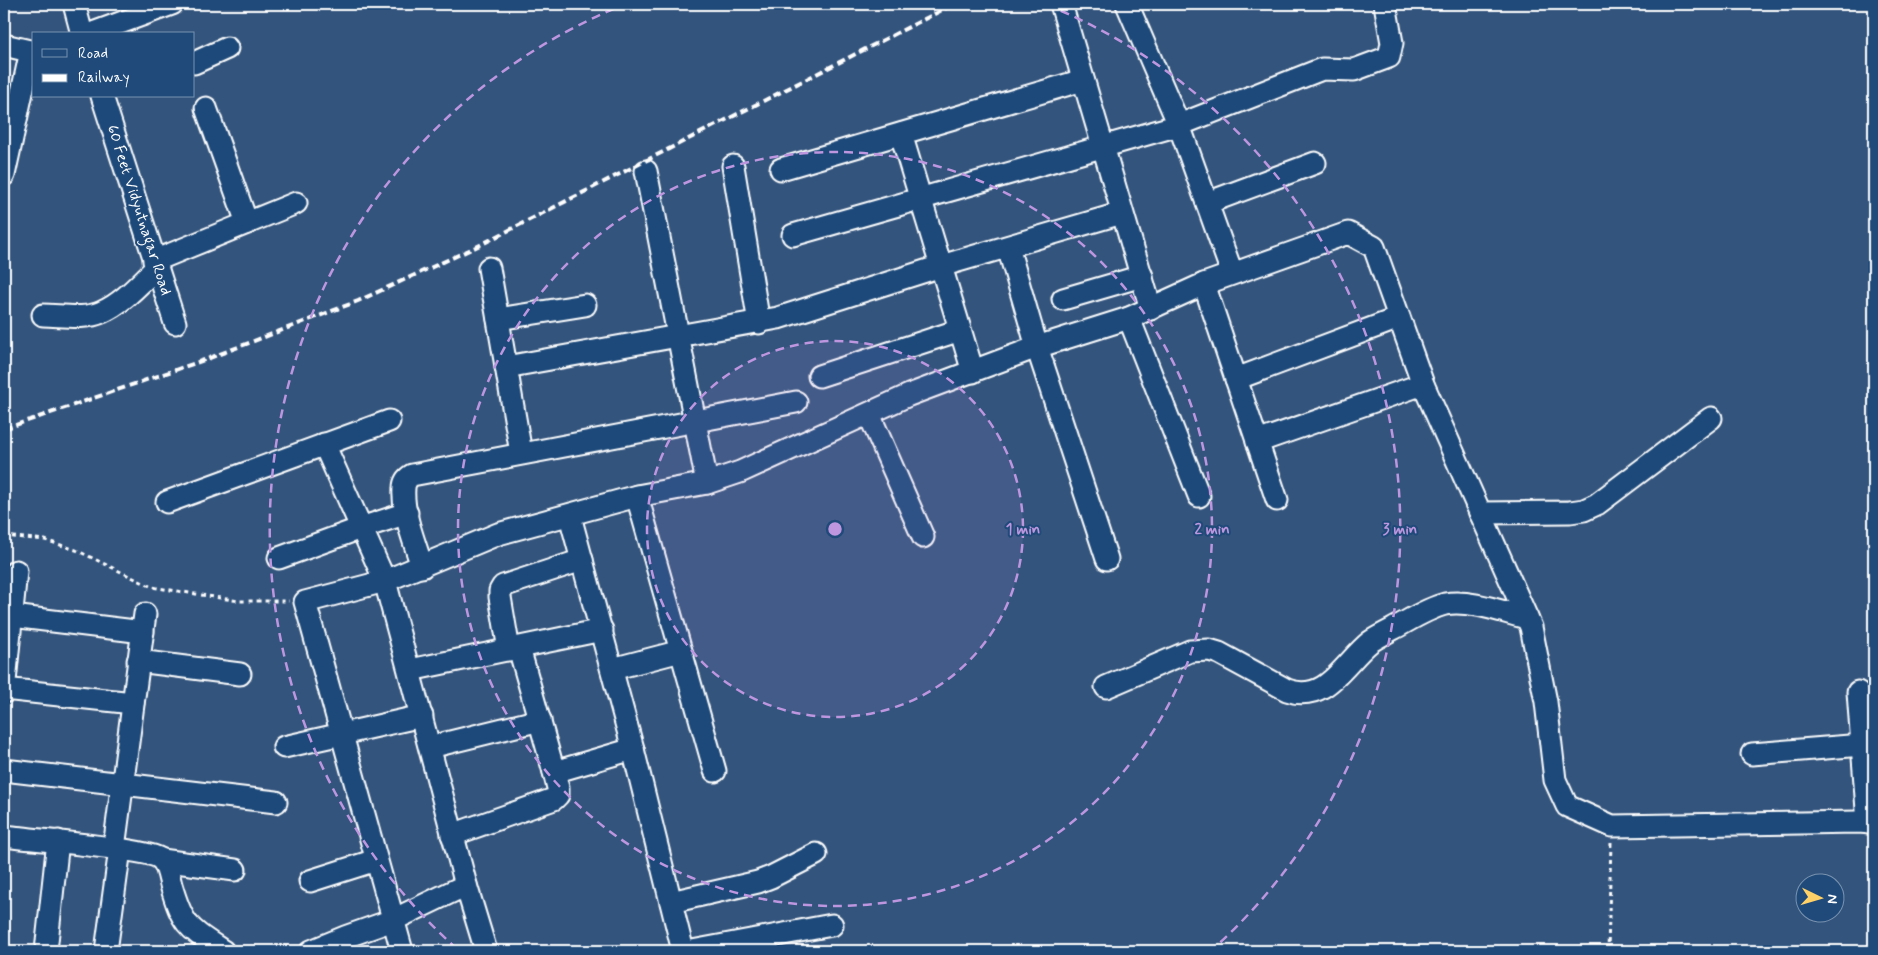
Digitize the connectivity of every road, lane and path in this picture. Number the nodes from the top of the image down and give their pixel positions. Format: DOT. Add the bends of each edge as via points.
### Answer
graph roads {
  1 [pos="74,4"];
  2 [pos="172,4"];
  3 [pos="1061,4"];
  4 [pos="1127,4"];
  5 [pos="1385,4"];
  6 [pos="81,32"];
  7 [pos="95,32"];
  8 [pos="4,45"];
  9 [pos="227,48"];
  10 [pos="32,51"];
  11 [pos="195,63"];
  12 [pos="1083,80"];
  13 [pos="108,98"];
  14 [pos="206,108"];
  15 [pos="1179,125"];
  16 [pos="901,134"];
  17 [pos="1103,146"];
  18 [pos="1315,163"];
  19 [pos="734,166"];
  20 [pos="781,169"];
  21 [pos="646,171"];
  22 [pos="4,174"];
  23 [pos="921,199"];
  24 [pos="296,203"];
  25 [pos="1207,203"];
  26 [pos="1122,213"];
  27 [pos="247,223"];
  28 [pos="793,235"];
  29 [pos="1008,247"];
  30 [pos="155,264"];
  31 [pos="941,266"];
  32 [pos="489,268"];
  33 [pos="1232,273"];
  34 [pos="1142,276"];
  35 [pos="1204,284"];
  36 [pos="1063,299"];
  37 [pos="584,305"];
  38 [pos="1151,309"];
  39 [pos="43,315"];
  40 [pos="1129,318"];
  41 [pos="1399,318"];
  42 [pos="498,319"];
  43 [pos="175,323"];
  44 [pos="759,323"];
  45 [pos="960,330"];
  46 [pos="678,335"];
  47 [pos="1037,347"];
  48 [pos="506,367"];
  49 [pos="973,372"];
  50 [pos="819,376"];
  51 [pos="1236,379"];
  52 [pos="1423,384"];
  53 [pos="796,402"];
  54 [pos="869,414"];
  55 [pos="1711,418"];
  56 [pos="389,421"];
  57 [pos="695,421"];
  58 [pos="1257,442"];
  59 [pos="324,444"];
  60 [pos="521,453"];
  61 [pos="707,484"];
  62 [pos="637,496"];
  63 [pos="1199,496"];
  64 [pos="1277,500"];
  65 [pos="167,502"];
  66 [pos="406,513"];
  67 [pos="1480,513"];
  68 [pos="570,516"];
  69 [pos="360,528"];
  70 [pos="4,536"];
  71 [pos="923,538"];
  72 [pos="279,558"];
  73 [pos="1107,559"];
  74 [pos="582,560"];
  75 [pos="422,567"];
  76 [pos="16,571"];
  77 [pos="385,581"];
  78 [pos="305,602"];
  79 [pos="12,616"];
  80 [pos="1526,618"];
  81 [pos="602,630"];
  82 [pos="514,649"];
  83 [pos="681,651"];
  84 [pos="138,661"];
  85 [pos="612,669"];
  86 [pos="410,670"];
  87 [pos="240,674"];
  88 [pos="1106,687"];
  89 [pos="4,690"];
  90 [pos="1858,692"];
  91 [pos="133,703"];
  92 [pos="422,716"];
  93 [pos="540,720"];
  94 [pos="342,734"];
  95 [pos="1862,745"];
  96 [pos="284,747"];
  97 [pos="430,747"];
  98 [pos="633,749"];
  99 [pos="1752,754"];
  100 [pos="4,770"];
  101 [pos="715,771"];
  102 [pos="554,772"];
  103 [pos="1869,772"];
  104 [pos="123,784"];
  105 [pos="276,802"];
  106 [pos="1871,823"];
  107 [pos="1612,826"];
  108 [pos="452,835"];
  109 [pos="4,837"];
  110 [pos="58,842"];
  111 [pos="117,849"];
  112 [pos="816,854"];
  113 [pos="162,860"];
  114 [pos="376,860"];
  115 [pos="235,870"];
  116 [pos="310,882"];
  117 [pos="466,885"];
  118 [pos="671,902"];
  119 [pos="393,920"];
  120 [pos="832,925"];
  121 [pos="756,945"];
  122 [pos="46,951"];
  123 [pos="106,951"];
  124 [pos="222,951"];
  125 [pos="311,951"];
  126 [pos="402,951"];
  127 [pos="486,951"];
  128 [pos="683,951"];
  129 [pos="692,951"];
  130 [pos="1608,951"];
  1 -- 6 [label="street"];
  2 -- 7 [label="street"];
  3 -- 12 [label="street"];
  4 -- 15 [label="street"];
  5 -- 15 [label="street" via="1392,43 1389,56 1354,70 1322,69"];
  8 -- 10 [label="street"];
  9 -- 11 [label="street"];
  10 -- 22 [label="street"];
  12 -- 16 [label="street"];
  12 -- 17 [label="street"];
  13 -- 30 [label="street, 60 Feet Vidyutnagar Road"];
  14 -- 27 [label="street"];
  15 -- 17 [label="street"];
  15 -- 25 [label="street"];
  16 -- 20 [label="street"];
  16 -- 23 [label="street"];
  17 -- 23 [label="street"];
  17 -- 26 [label="street"];
  18 -- 25 [label="street"];
  19 -- 44 [label="street"];
  21 -- 46 [label="street"];
  23 -- 28 [label="street"];
  23 -- 31 [label="street"];
  24 -- 27 [label="street"];
  25 -- 33 [label="street"];
  26 -- 29 [label="street"];
  26 -- 34 [label="street"];
  27 -- 30 [label="street"];
  29 -- 31 [label="street"];
  29 -- 47 [label="street"];
  30 -- 39 [label="street" via="120,301 101,313"];
  30 -- 43 [label="street, 60 Feet Vidyutnagar Road"];
  31 -- 44 [label="street"];
  31 -- 45 [label="street"];
  32 -- 42 [label="street"];
  33 -- 35 [label="street"];
  33 -- 41 [label="street" via="1348,233 1374,247"];
  34 -- 36 [label="street"];
  34 -- 38 [label="street"];
  35 -- 38 [label="street"];
  35 -- 51 [label="street"];
  37 -- 42 [label="street"];
  38 -- 40 [label="street"];
  40 -- 47 [label="street"];
  40 -- 63 [label="street"];
  41 -- 51 [label="street"];
  41 -- 52 [label="street"];
  42 -- 48 [label="street"];
  44 -- 46 [label="street"];
  45 -- 49 [label="street"];
  45 -- 50 [label="street"];
  46 -- 48 [label="street"];
  46 -- 57 [label="street"];
  47 -- 49 [label="street"];
  47 -- 73 [label="street"];
  48 -- 60 [label="street"];
  49 -- 54 [label="street"];
  51 -- 58 [label="street"];
  52 -- 58 [label="street"];
  52 -- 67 [label="street"];
  53 -- 57 [label="street"];
  54 -- 61 [label="street"];
  54 -- 71 [label="street"];
  55 -- 67 [label="street" via="1597,504 1584,510"];
  56 -- 59 [label="street"];
  57 -- 60 [label="street"];
  57 -- 61 [label="street"];
  58 -- 64 [label="street"];
  59 -- 65 [label="street"];
  59 -- 69 [label="street"];
  60 -- 66 [label="street" via="412,474 404,488"];
  61 -- 62 [label="street"];
  62 -- 68 [label="street"];
  62 -- 83 [label="street"];
  66 -- 69 [label="street"];
  66 -- 75 [label="street"];
  67 -- 80 [label="street"];
  68 -- 74 [label="street"];
  68 -- 75 [label="street" via="498,534"];
  69 -- 72 [label="street"];
  69 -- 77 [label="street"];
  70 -- 78 [label="path" via="45,540 76,550 152,587 239,600"];
  74 -- 81 [label="street"];
  74 -- 82 [label="street" via="503,586 500,597"];
  75 -- 77 [label="street"];
  76 -- 79 [label="street"];
  77 -- 78 [label="street"];
  77 -- 86 [label="street"];
  78 -- 94 [label="street"];
  79 -- 84 [label="street" via="144,623"];
  79 -- 89 [label="street"];
  80 -- 88 [label="street" via="1458,602 1430,610 1371,641 1328,683 1310,693 1288,690 1219,653 1200,649 1190,650"];
  80 -- 107 [label="street" via="1531,627 1546,702 1555,780 1567,806"];
  81 -- 82 [label="street"];
  81 -- 85 [label="street"];
  82 -- 86 [label="street"];
  82 -- 93 [label="street"];
  83 -- 85 [label="street"];
  83 -- 101 [label="street"];
  84 -- 87 [label="street"];
  84 -- 91 [label="street"];
  85 -- 98 [label="street"];
  86 -- 92 [label="street"];
  89 -- 91 [label="street"];
  90 -- 95 [label="street"];
  91 -- 104 [label="street"];
  92 -- 94 [label="street"];
  92 -- 97 [label="street"];
  93 -- 97 [label="street"];
  93 -- 102 [label="street"];
  94 -- 96 [label="street"];
  94 -- 114 [label="street"];
  95 -- 99 [label="street"];
  95 -- 103 [label="street"];
  97 -- 108 [label="street"];
  98 -- 102 [label="street"];
  98 -- 118 [label="street"];
  100 -- 104 [label="street"];
  102 -- 108 [label="street" via="558,796 554,799"];
  103 -- 106 [label="street"];
  104 -- 105 [label="street"];
  104 -- 111 [label="street"];
  106 -- 107 [label="street"];
  107 -- 130 [label="path"];
  108 -- 117 [label="street"];
  109 -- 110 [label="street"];
  110 -- 111 [label="street"];
  110 -- 122 [label="street"];
  111 -- 113 [label="street"];
  111 -- 123 [label="street"];
  112 -- 118 [label="street" via="758,882"];
  113 -- 115 [label="street"];
  113 -- 124 [label="street" via="179,912 186,923"];
  114 -- 116 [label="street"];
  114 -- 119 [label="street"];
  117 -- 119 [label="street"];
  117 -- 127 [label="street"];
  118 -- 128 [label="street"];
  119 -- 125 [label="street"];
  119 -- 126 [label="street"];
  120 -- 121 [label="street"];
  121 -- 129 [label="street"];
}
